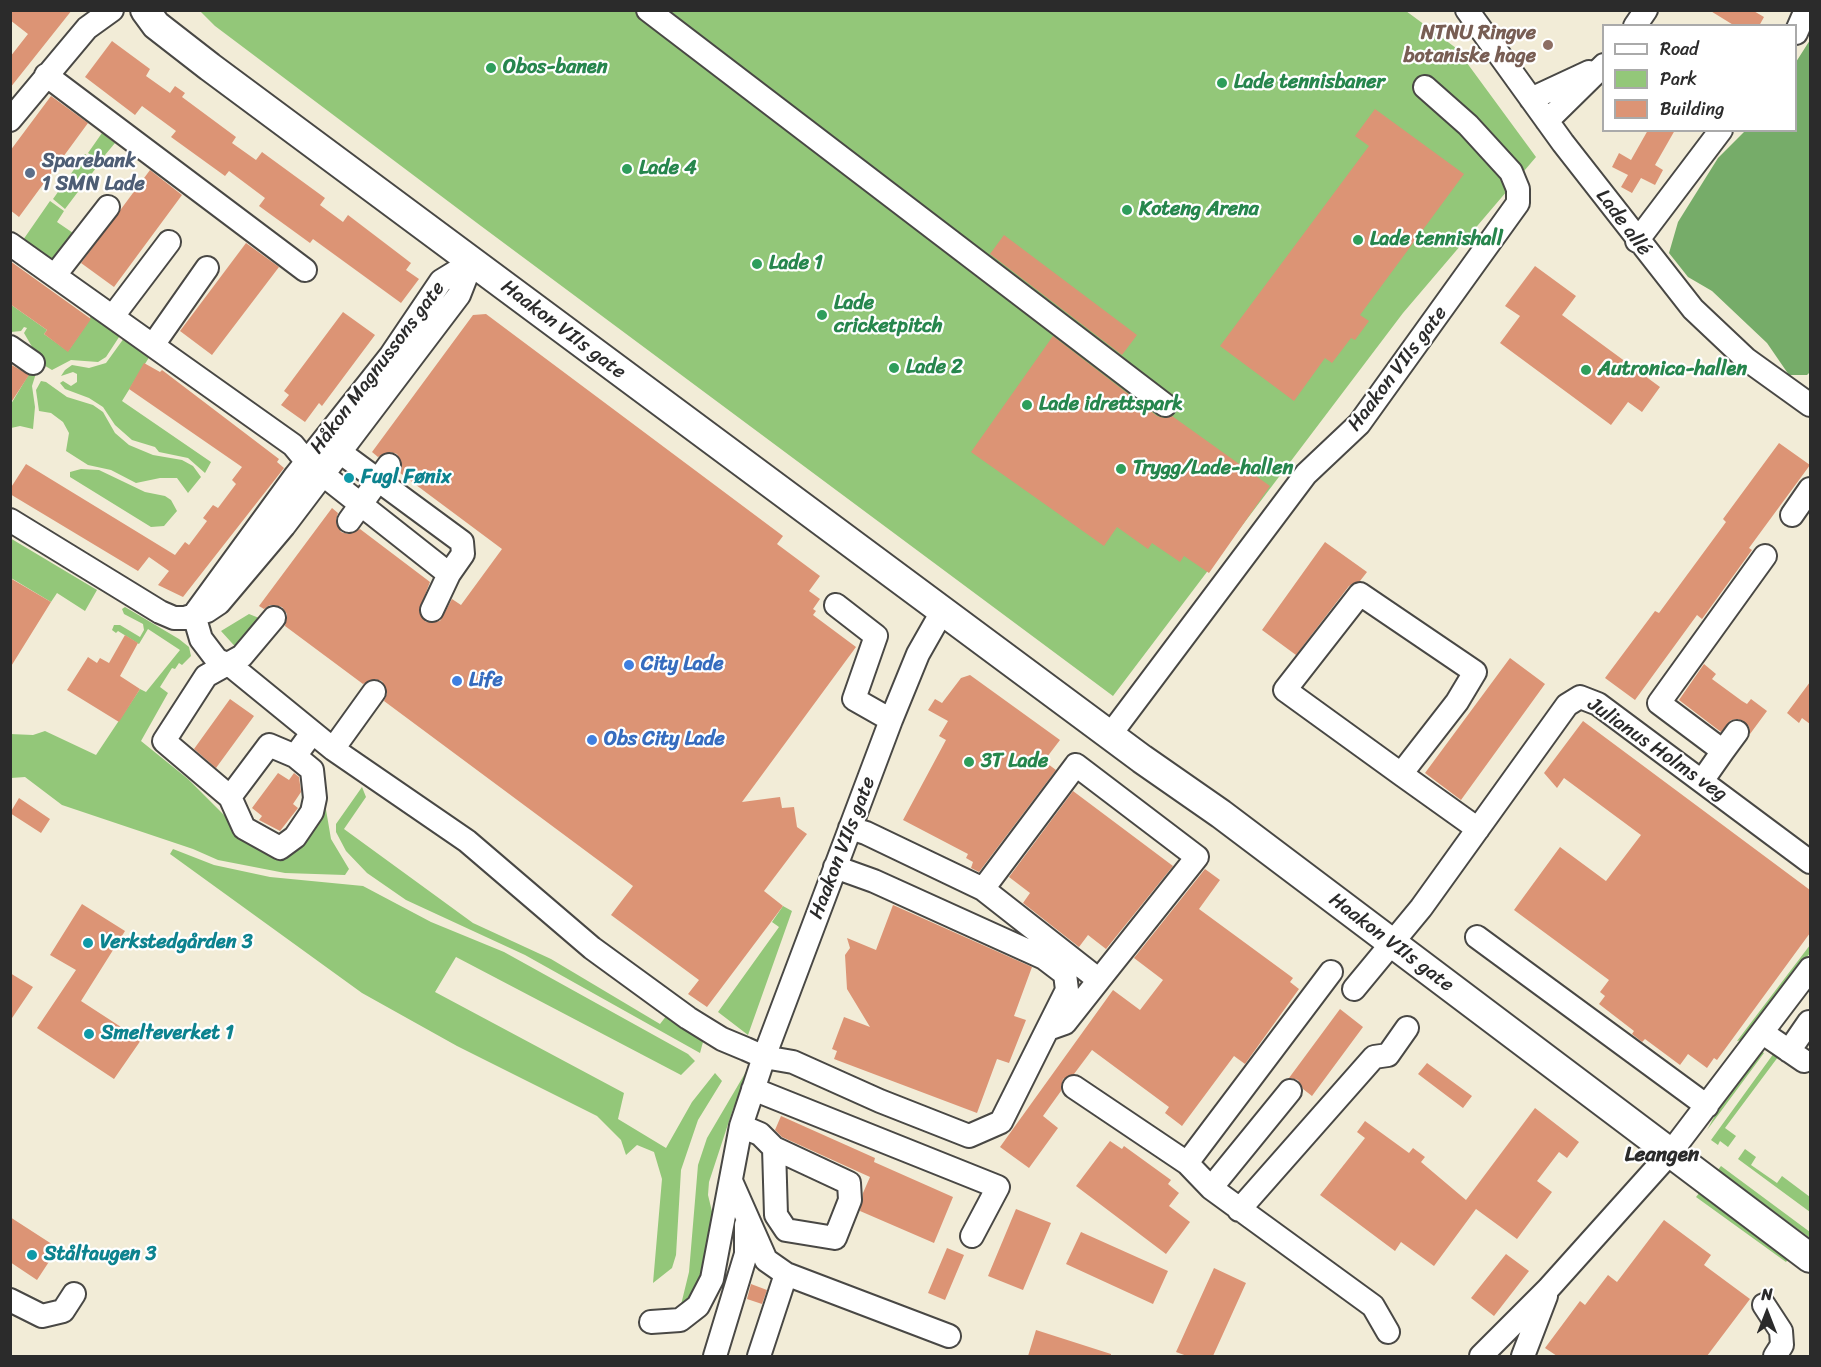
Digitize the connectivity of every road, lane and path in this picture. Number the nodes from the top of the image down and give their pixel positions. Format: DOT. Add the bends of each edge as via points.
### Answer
graph roads {
  1 [pos="112,10"];
  2 [pos="145,10"];
  3 [pos="167,10"];
  4 [pos="648,10"];
  5 [pos="1467,10"];
  6 [pos="1646,10"];
  7 [pos="1806,10"];
  8 [pos="1636,24"];
  9 [pos="1797,31"];
  10 [pos="186,46"];
  11 [pos="1602,66"];
  12 [pos="1602,67"];
  13 [pos="46,75"];
  14 [pos="1425,87"];
  15 [pos="1531,99"];
  16 [pos="10,120"];
  17 [pos="1547,121"];
  18 [pos="1719,132"];
  19 [pos="108,207"];
  20 [pos="1637,241"];
  21 [pos="168,242"];
  22 [pos="10,244"];
  23 [pos="472,262"];
  24 [pos="207,268"];
  25 [pos="305,270"];
  26 [pos="55,275"];
  27 [pos="113,316"];
  28 [pos="153,345"];
  29 [pos="10,347"];
  30 [pos="33,363"];
  31 [pos="1807,397"];
  32 [pos="1165,405"];
  33 [pos="332,446"];
  34 [pos="315,468"];
  35 [pos="383,472"];
  36 [pos="1810,489"];
  37 [pos="355,512"];
  38 [pos="1791,515"];
  39 [pos="10,520"];
  40 [pos="1765,556"];
  41 [pos="449,574"];
  42 [pos="836,605"];
  43 [pos="432,610"];
  44 [pos="943,610"];
  45 [pos="194,615"];
  46 [pos="274,618"];
  47 [pos="230,665"];
  48 [pos="374,692"];
  49 [pos="891,720"];
  50 [pos="1737,732"];
  51 [pos="312,733"];
  52 [pos="1110,735"];
  53 [pos="333,749"];
  54 [pos="1723,751"];
  55 [pos="295,756"];
  56 [pos="1401,774"];
  57 [pos="1702,781"];
  58 [pos="230,797"];
  59 [pos="850,828"];
  60 [pos="1478,829"];
  61 [pos="1810,862"];
  62 [pos="836,867"];
  63 [pos="983,889"];
  64 [pos="1400,934"];
  65 [pos="1477,936"];
  66 [pos="1810,969"];
  67 [pos="1331,972"];
  68 [pos="1099,980"];
  69 [pos="1354,989"];
  70 [pos="1809,1022"];
  71 [pos="1407,1028"];
  72 [pos="1048,1029"];
  73 [pos="1763,1033"];
  74 [pos="764,1057"];
  75 [pos="1074,1087"];
  76 [pos="753,1089"];
  77 [pos="1290,1091"];
  78 [pos="1707,1106"];
  79 [pos="741,1126"];
  80 [pos="774,1148"];
  81 [pos="1671,1152"];
  82 [pos="1187,1163"];
  83 [pos="731,1181"];
  84 [pos="1211,1188"];
  85 [pos="1239,1210"];
  86 [pos="746,1220"];
  87 [pos="972,1236"];
  88 [pos="1810,1258"];
  89 [pos="786,1274"];
  90 [pos="1548,1289"];
  91 [pos="74,1294"];
  92 [pos="10,1300"];
  93 [pos="1764,1305"];
  94 [pos="651,1322"];
  95 [pos="1388,1332"];
  96 [pos="949,1336"];
  97 [pos="715,1356"];
  98 [pos="759,1356"];
  99 [pos="1481,1356"];
  100 [pos="1523,1356"];
  101 [pos="1775,1356"];
  1 -- 13 [label="street" via="94,34"];
  2 -- 10 [label="main road, Haakon VIIs gate" via="156,25"];
  3 -- 10 [label="main road, Haakon VIIs gate"];
  4 -- 32 [label="street"];
  5 -- 15 [label="street, Lade allé"];
  6 -- 8 [label="street"];
  7 -- 9 [label="street"];
  10 -- 23 [label="main road, Haakon VIIs gate"];
  11 -- 15 [label="street"];
  12 -- 17 [label="street"];
  13 -- 16 [label="street"];
  13 -- 25 [label="street"];
  14 -- 52 [label="street, Haakon VIIs gate" via="1447,103 1511,172 1518,189 1518,203 1359,424 1306,474"];
  15 -- 17 [label="street, Lade allé"];
  17 -- 20 [label="street, Lade allé"];
  18 -- 20 [label="street"];
  19 -- 26 [label="street"];
  20 -- 31 [label="street, Lade allé" via="1680,295 1721,337 1746,359"];
  21 -- 27 [label="street"];
  22 -- 26 [label="street"];
  23 -- 33 [label="street, Håkon Magnussons gate" via="459,295"];
  23 -- 44 [label="main road, Haakon VIIs gate"];
  24 -- 28 [label="street"];
  26 -- 27 [label="street"];
  27 -- 28 [label="street"];
  28 -- 34 [label="street" via="293,445"];
  29 -- 30 [label="street"];
  33 -- 34 [label="street, Håkon Magnussons gate"];
  33 -- 35 [label="street"];
  34 -- 37 [label="street"];
  34 -- 45 [label="street, Håkon Magnussons gate" via="207,594"];
  35 -- 37 [label="street"];
  35 -- 41 [label="street" via="462,542 463,554"];
  36 -- 38 [label="street"];
  37 -- 41 [label="street"];
  39 -- 45 [label="street" via="160,612 174,618"];
  40 -- 54 [label="street" via="1659,703"];
  41 -- 43 [label="street"];
  42 -- 49 [label="street" via="876,636 854,699"];
  44 -- 49 [label="street, Haakon VIIs gate" via="918,654"];
  44 -- 52 [label="main road, Haakon VIIs gate"];
  45 -- 47 [label="street" via="201,639 217,660"];
  46 -- 47 [label="street" via="258,640"];
  47 -- 51 [label="street"];
  47 -- 58 [label="street" via="206,676 164,741"];
  48 -- 53 [label="street"];
  49 -- 59 [label="street, Haakon VIIs gate"];
  50 -- 54 [label="street"];
  51 -- 53 [label="street"];
  51 -- 55 [label="street"];
  52 -- 64 [label="main road, Haakon VIIs gate"];
  53 -- 74 [label="street" via="467,841 592,948 688,1017 722,1039"];
  54 -- 57 [label="street"];
  55 -- 58 [label="street" via="269,745"];
  55 -- 58 [label="street" via="312,770 315,798 312,812 295,837 280,848 244,828"];
  56 -- 56 [label="street" via="1457,702 1475,672 1360,594 1285,690"];
  56 -- 60 [label="street"];
  57 -- 60 [label="street, Julianus Holms veg" via="1598,704 1581,697 1567,705"];
  57 -- 61 [label="street, Julianus Holms veg"];
  59 -- 62 [label="street, Haakon VIIs gate"];
  59 -- 63 [label="street"];
  60 -- 64 [label="street, Julianus Holms veg"];
  62 -- 72 [label="street" via="874,880 1058,968 1065,974 1067,990"];
  62 -- 74 [label="street, Haakon VIIs gate"];
  63 -- 68 [label="street"];
  63 -- 68 [label="street" via="1076,765 1197,857"];
  64 -- 69 [label="street, Julianus Holms veg"];
  64 -- 81 [label="main road, Haakon VIIs gate"];
  65 -- 78 [label="street"];
  66 -- 73 [label="street"];
  67 -- 82 [label="street"];
  68 -- 72 [label="street" via="1065,1023"];
  70 -- 73 [label="street" via="1797,1056"];
  71 -- 85 [label="street" via="1388,1055 1374,1057"];
  72 -- 74 [label="street" via="1002,1122 969,1136 793,1062"];
  73 -- 78 [label="street"];
  74 -- 76 [label="street, Haakon VIIs gate"];
  75 -- 82 [label="street"];
  76 -- 79 [label="street, Haakon VIIs gate"];
  76 -- 87 [label="street" via="998,1187"];
  77 -- 84 [label="street"];
  78 -- 81 [label="street"];
  79 -- 80 [label="street" via="760,1134"];
  79 -- 83 [label="street, Haakon VIIs gate"];
  81 -- 88 [label="main road, Haakon VIIs gate"];
  81 -- 90 [label="street"];
  82 -- 84 [label="street"];
  83 -- 86 [label="street"];
  83 -- 94 [label="street, Haakon VIIs gate" via="712,1279 698,1306 680,1320"];
  84 -- 85 [label="street"];
  85 -- 95 [label="street" via="1373,1306"];
  86 -- 89 [label="street" via="766,1260"];
  86 -- 97 [label="street" via="746,1254"];
  89 -- 96 [label="street"];
  89 -- 98 [label="street"];
  90 -- 99 [label="street"];
  90 -- 100 [label="street"];
  91 -- 92 [label="street" via="63,1311 42,1316"];
  93 -- 101 [label="street" via="1781,1331 1782,1345"];
}
